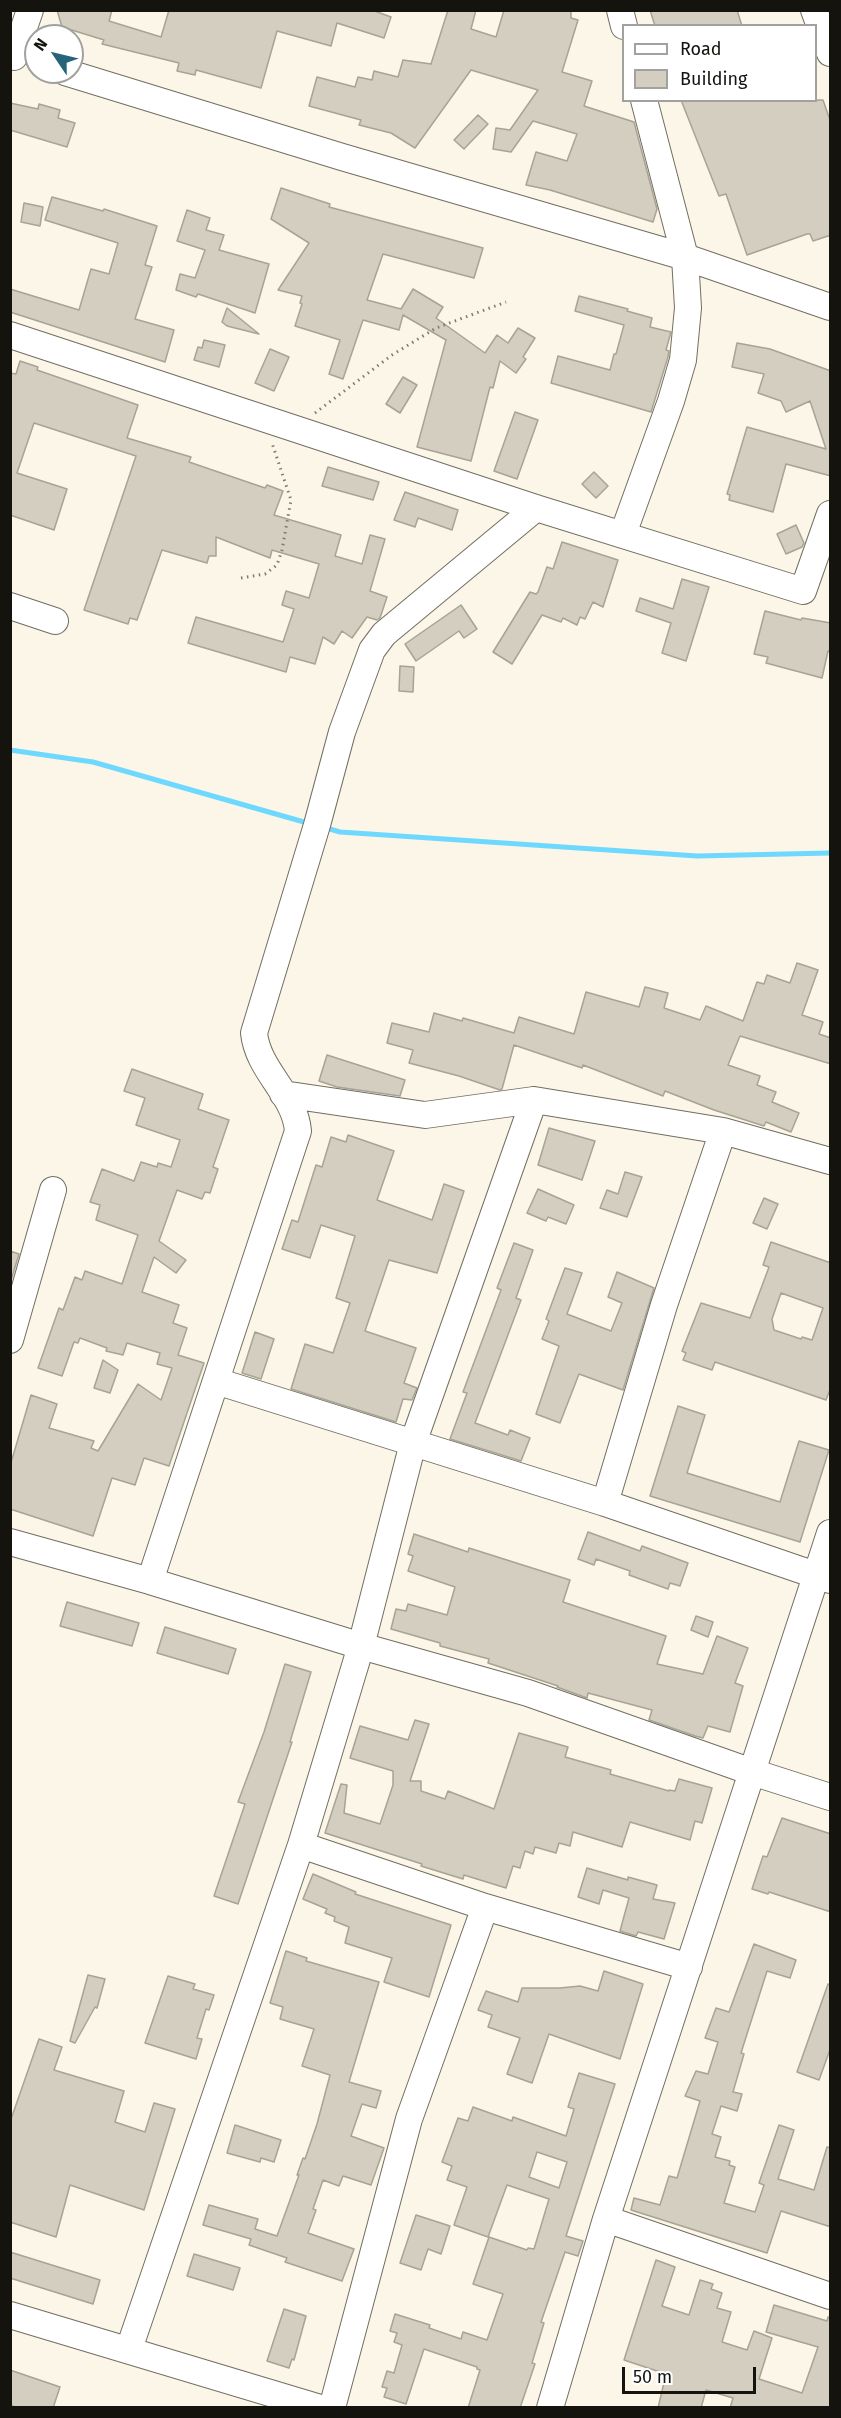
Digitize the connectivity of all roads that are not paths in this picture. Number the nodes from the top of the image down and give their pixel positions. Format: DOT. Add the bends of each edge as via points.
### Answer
graph roads {
  1 [pos="30,10"];
  2 [pos="814,10"];
  3 [pos="831,53"];
  4 [pos="20,58"];
  5 [pos="84,78"];
  6 [pos="645,102"];
  7 [pos="685,257"];
  8 [pos="831,307"];
  9 [pos="10,335"];
  10 [pos="536,507"];
  11 [pos="831,514"];
  12 [pos="623,534"];
  13 [pos="10,606"];
  14 [pos="55,621"];
  15 [pos="283,1094"];
  16 [pos="534,1100"];
  17 [pos="723,1131"];
  18 [pos="831,1161"];
  19 [pos="52,1190"];
  20 [pos="10,1340"];
  21 [pos="216,1381"];
  22 [pos="413,1443"];
  23 [pos="605,1503"];
  24 [pos="831,1533"];
  25 [pos="10,1542"];
  26 [pos="824,1578"];
  27 [pos="150,1581"];
  28 [pos="361,1647"];
  29 [pos="752,1772"];
  30 [pos="831,1797"];
  31 [pos="301,1845"];
  32 [pos="485,1907"];
  33 [pos="689,1967"];
  34 [pos="606,2219"];
  35 [pos="831,2296"];
  36 [pos="10,2315"];
  37 [pos="129,2349"];
  38 [pos="320,2408"];
  39 [pos="332,2408"];
  40 [pos="549,2408"];
  1 -- 4 [label="street"];
  2 -- 3 [label="street"];
  5 -- 7 [label="street"];
  6 -- 7 [label="street"];
  7 -- 8 [label="street"];
  7 -- 12 [label="street" via="688,308 682,360"];
  9 -- 10 [label="street"];
  10 -- 12 [label="street"];
  10 -- 15 [label="street" via="384,634 372,650 342,732 254,1034 256,1049"];
  11 -- 12 [label="street" via="803,591"];
  13 -- 14 [label="street"];
  15 -- 16 [label="street" via="425,1115"];
  15 -- 21 [label="street" via="296,1115 297,1131"];
  16 -- 17 [label="street"];
  16 -- 22 [label="street"];
  17 -- 18 [label="street"];
  17 -- 23 [label="street" via="664,1305"];
  19 -- 20 [label="street"];
  21 -- 22 [label="street"];
  21 -- 27 [label="street"];
  22 -- 23 [label="street"];
  22 -- 28 [label="street"];
  23 -- 26 [label="street"];
  24 -- 26 [label="street"];
  25 -- 27 [label="street"];
  26 -- 29 [label="street"];
  27 -- 28 [label="street"];
  28 -- 29 [label="street" via="528,1693"];
  28 -- 31 [label="street"];
  29 -- 30 [label="street"];
  29 -- 33 [label="street"];
  31 -- 32 [label="street"];
  31 -- 37 [label="street"];
  32 -- 33 [label="street"];
  32 -- 39 [label="street" via="409,2119"];
  33 -- 34 [label="street"];
  34 -- 35 [label="street"];
  34 -- 40 [label="street"];
  36 -- 37 [label="street"];
  37 -- 38 [label="street"];
}
